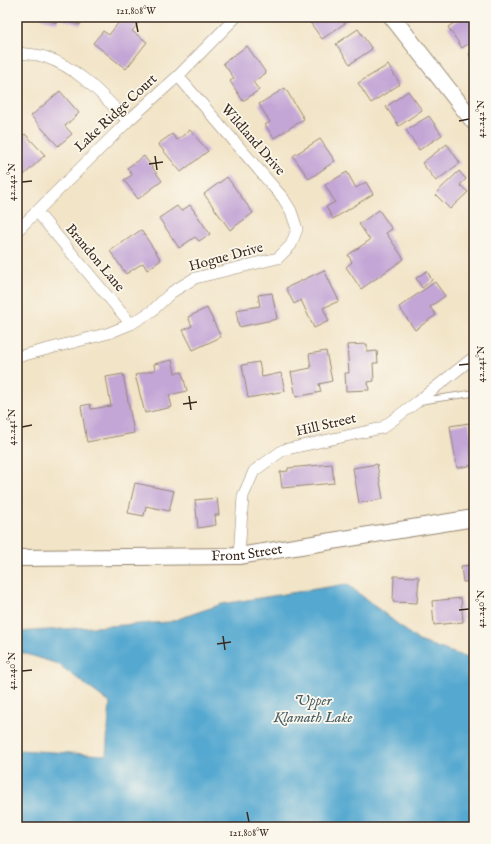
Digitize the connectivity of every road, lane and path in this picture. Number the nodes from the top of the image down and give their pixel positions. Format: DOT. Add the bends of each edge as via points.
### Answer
graph roads {
  1 [pos="236,17"];
  2 [pos="392,17"];
  3 [pos="17,53"];
  4 [pos="178,76"];
  5 [pos="128,121"];
  6 [pos="474,122"];
  7 [pos="37,212"];
  8 [pos="297,229"];
  9 [pos="17,231"];
  10 [pos="131,324"];
  11 [pos="21,356"];
  12 [pos="474,357"];
  13 [pos="474,393"];
  14 [pos="417,402"];
  15 [pos="474,518"];
  16 [pos="239,556"];
  17 [pos="17,558"];
  1 -- 4 [label="street, Lake Ridge Court"];
  2 -- 6 [label="street"];
  3 -- 5 [label="street" via="44,56 84,78"];
  4 -- 5 [label="street, Lake Ridge Court"];
  4 -- 8 [label="street, Wildland Drive" via="283,198"];
  5 -- 7 [label="street, Lake Ridge Court"];
  7 -- 9 [label="street, Lake Ridge Court"];
  7 -- 10 [label="street, Brandon Lane"];
  8 -- 10 [label="street, Hogue Drive" via="291,245 278,258 195,278 172,292 152,311"];
  10 -- 11 [label="street, Hogue Drive" via="109,333"];
  12 -- 14 [label="street, Hill Street"];
  13 -- 14 [label="lane"];
  14 -- 16 [label="street, Hill Street" via="382,428 282,450 254,471 243,496"];
  15 -- 16 [label="street, Front Street"];
  16 -- 17 [label="street, Front Street"];
}
